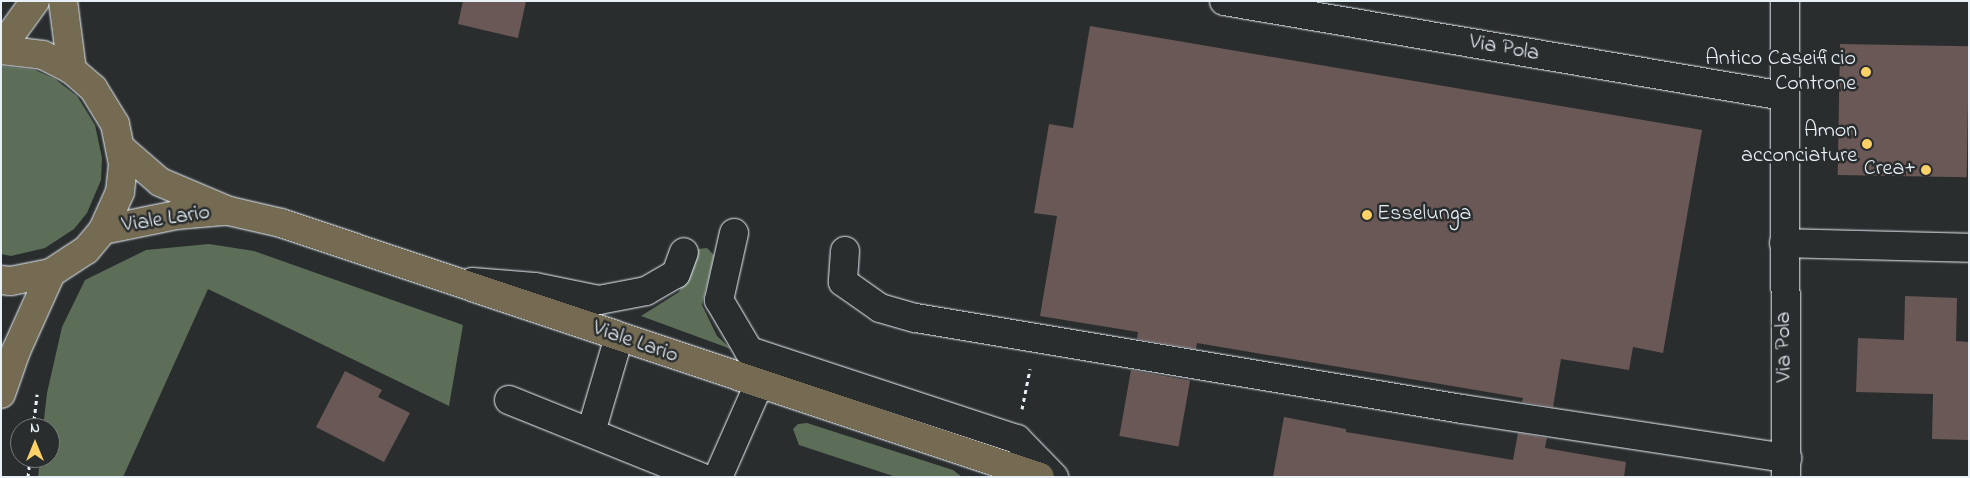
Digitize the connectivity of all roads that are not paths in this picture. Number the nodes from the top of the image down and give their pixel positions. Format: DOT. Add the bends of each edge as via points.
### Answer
graph roads {
  1 [pos="36,1"];
  2 [pos="63,1"];
  3 [pos="1224,1"];
  4 [pos="1785,1"];
  5 [pos="1,49"];
  6 [pos="72,70"];
  7 [pos="1784,96"];
  8 [pos="122,149"];
  9 [pos="229,211"];
  10 [pos="104,230"];
  11 [pos="734,234"];
  12 [pos="1784,243"];
  13 [pos="1969,248"];
  14 [pos="845,251"];
  15 [pos="684,252"];
  16 [pos="52,273"];
  17 [pos="1,280"];
  18 [pos="449,280"];
  19 [pos="619,337"];
  20 [pos="759,384"];
  21 [pos="1,394"];
  22 [pos="509,400"];
  23 [pos="591,432"];
  24 [pos="1786,467"];
  25 [pos="701,477"];
  26 [pos="718,477"];
  27 [pos="1040,477"];
  28 [pos="1054,477"];
  1 -- 5 [label="main road"];
  2 -- 6 [label="main road"];
  3 -- 7 [label="street, Via Pola"];
  4 -- 7 [label="street, Via Pola"];
  5 -- 6 [label="main road" via="43,55"];
  6 -- 8 [label="main road" via="97,95 115,124"];
  7 -- 12 [label="street, Via Pola"];
  8 -- 9 [label="main road, Viale Lario" via="160,182"];
  8 -- 10 [label="main road" via="120,192"];
  9 -- 10 [label="main road, Viale Lario" via="176,215"];
  9 -- 18 [label="main road, Viale Lario" via="281,223"];
  10 -- 16 [label="main road" via="86,250"];
  11 -- 28 [label="street" via="719,300 749,351 1017,439"];
  12 -- 13 [label="street"];
  12 -- 24 [label="street, Via Pola"];
  14 -- 24 [label="street" via="843,282 880,308 916,318 1035,338 1463,398"];
  15 -- 18 [label="street" via="676,274 646,291 599,300 535,287"];
  16 -- 17 [label="main road"];
  16 -- 21 [label="main road" via="16,350"];
  18 -- 19 [label="main road, Viale Lario"];
  19 -- 20 [label="main road, Viale Lario"];
  19 -- 23 [label="street"];
  20 -- 26 [label="street"];
  20 -- 27 [label="main road, Viale Lario"];
  22 -- 23 [label="street"];
  23 -- 25 [label="street"];
}
